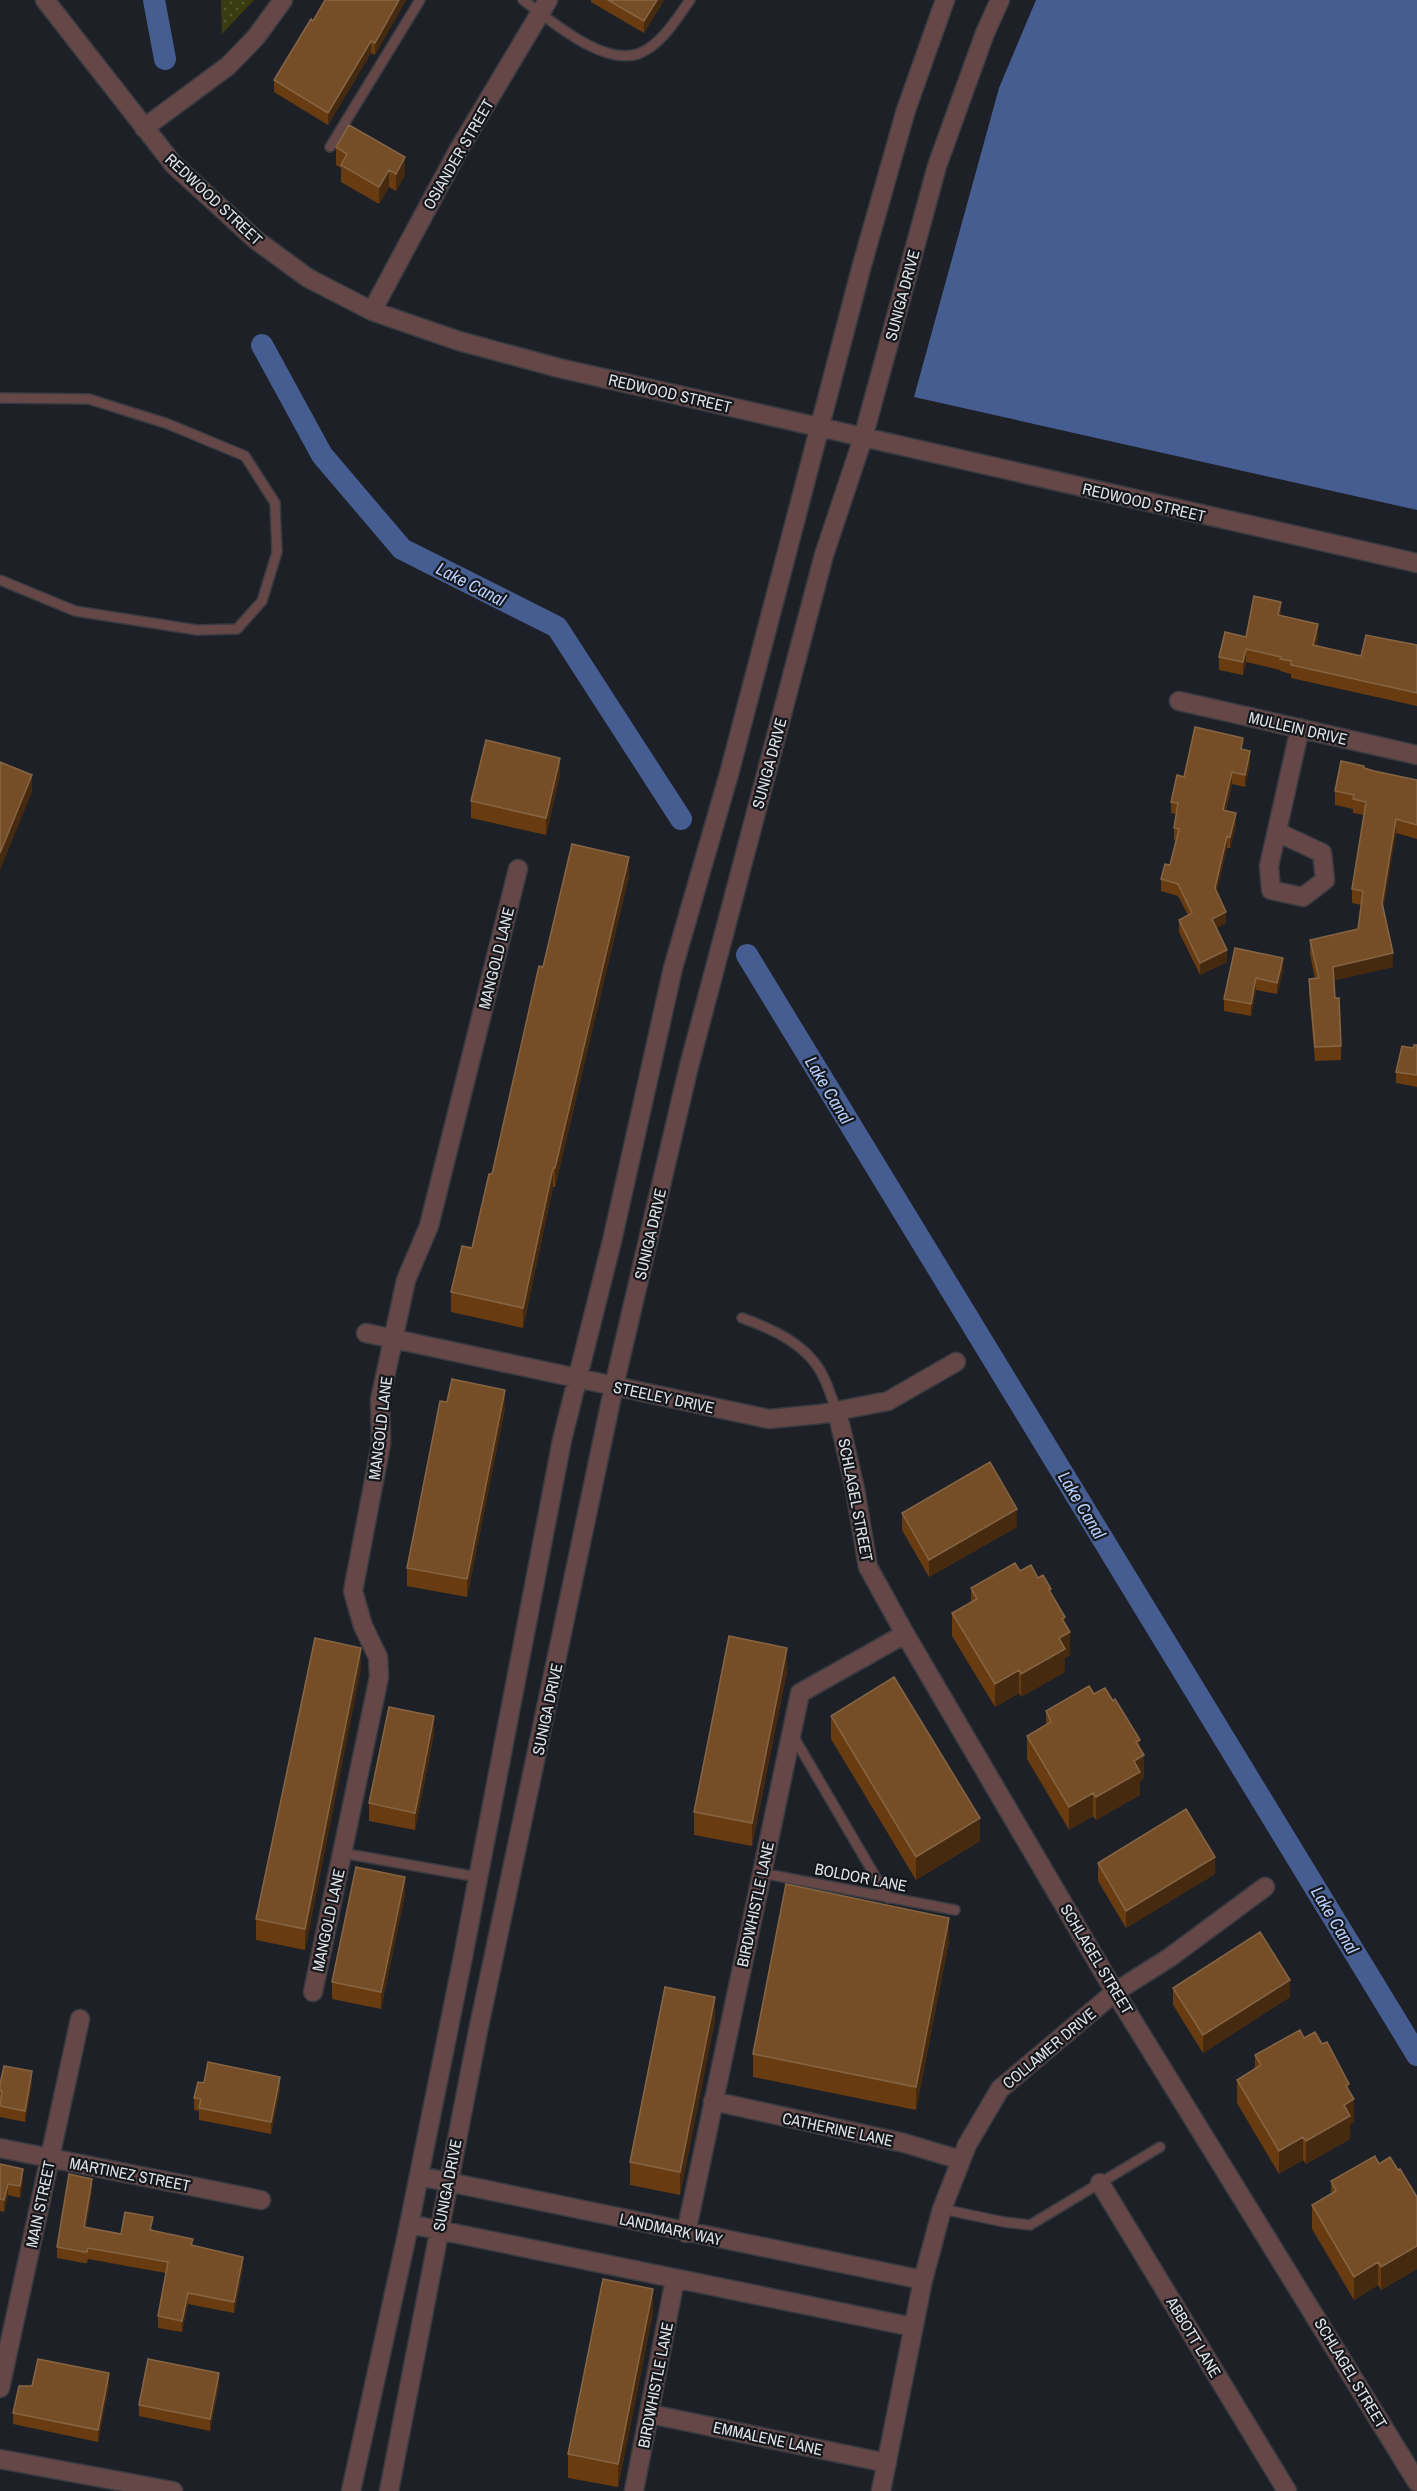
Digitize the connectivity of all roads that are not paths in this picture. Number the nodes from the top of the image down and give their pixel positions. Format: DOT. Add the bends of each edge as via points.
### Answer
graph roads {
  1 [pos="45,0"];
  2 [pos="283,0"];
  3 [pos="420,0"];
  4 [pos="523,0"];
  5 [pos="690,0"];
  6 [pos="945,0"];
  7 [pos="1000,0"];
  8 [pos="544,7"];
  9 [pos="144,128"];
  10 [pos="330,147"];
  11 [pos="372,310"];
  12 [pos="0,398"];
  13 [pos="819,426"];
  14 [pos="863,438"];
  15 [pos="1417,563"];
  16 [pos="0,579"];
  17 [pos="1179,701"];
  18 [pos="1300,728"];
  19 [pos="1417,755"];
  20 [pos="1276,832"];
  21 [pos="518,869"];
  22 [pos="742,1318"];
  23 [pos="366,1333"];
  24 [pos="393,1338"];
  25 [pos="956,1362"];
  26 [pos="576,1378"];
  27 [pos="614,1386"];
  28 [pos="837,1411"];
  29 [pos="905,1634"];
  30 [pos="790,1731"];
  31 [pos="342,1853"];
  32 [pos="761,1873"];
  33 [pos="478,1877"];
  34 [pos="1265,1887"];
  35 [pos="888,1898"];
  36 [pos="955,1910"];
  37 [pos="313,1992"];
  38 [pos="1115,1992"];
  39 [pos="80,2019"];
  40 [pos="713,2101"];
  41 [pos="1160,2147"];
  42 [pos="0,2148"];
  43 [pos="50,2159"];
  44 [pos="961,2160"];
  45 [pos="419,2176"];
  46 [pos="448,2182"];
  47 [pos="1100,2183"];
  48 [pos="261,2200"];
  49 [pos="942,2209"];
  50 [pos="410,2224"];
  51 [pos="439,2230"];
  52 [pos="686,2232"];
  53 [pos="675,2279"];
  54 [pos="923,2280"];
  55 [pos="913,2327"];
  56 [pos="0,2388"];
  57 [pos="650,2414"];
  58 [pos="0,2459"];
  59 [pos="887,2463"];
  60 [pos="1417,2482"];
  61 [pos="174,2491"];
  62 [pos="351,2491"];
  63 [pos="389,2491"];
  64 [pos="634,2491"];
  65 [pos="881,2491"];
  66 [pos="1287,2491"];
  1 -- 9 [label="street, REDWOOD STREET"];
  2 -- 9 [label="street" via="228,66"];
  3 -- 10 [label="lane"];
  4 -- 8 [label="lane"];
  5 -- 8 [label="lane" via="660,40 640,53 618,57 591,47"];
  6 -- 13 [label="street, SUNIGA DRIVE" via="906,110"];
  7 -- 14 [label="street, SUNIGA DRIVE" via="938,166"];
  8 -- 11 [label="street, OSIANDER STREET" via="459,149"];
  9 -- 11 [label="street, REDWOOD STREET" via="174,165 256,240 308,278"];
  11 -- 13 [label="street, REDWOOD STREET" via="459,341 559,368"];
  12 -- 16 [label="lane" via="89,399 168,424 245,456 274,503 277,552 262,601 237,628 197,630 75,611"];
  13 -- 14 [label="street, REDWOOD STREET"];
  13 -- 26 [label="street, SUNIGA DRIVE" via="729,774 673,968 612,1241"];
  14 -- 15 [label="street, REDWOOD STREET"];
  14 -- 27 [label="street, SUNIGA DRIVE" via="824,555 694,1048"];
  17 -- 18 [label="street, MULLEIN DRIVE"];
  18 -- 19 [label="street, MULLEIN DRIVE"];
  18 -- 20 [label="street"];
  21 -- 24 [label="street, MANGOLD LANE" via="429,1226 406,1280"];
  22 -- 28 [label="lane" via="775,1330 808,1355 822,1374"];
  23 -- 24 [label="street, STEELEY DRIVE"];
  24 -- 26 [label="street, STEELEY DRIVE"];
  24 -- 31 [label="street, MANGOLD LANE" via="380,1400 381,1444 353,1591 363,1626 378,1657 379,1677"];
  25 -- 28 [label="street, STEELEY DRIVE" via="888,1401"];
  26 -- 27 [label="street, STEELEY DRIVE"];
  26 -- 33 [label="street, SUNIGA DRIVE"];
  27 -- 28 [label="street, STEELEY DRIVE" via="769,1419"];
  27 -- 46 [label="street, SUNIGA DRIVE"];
  28 -- 29 [label="street, SCHLAGEL STREET" via="868,1567"];
  29 -- 30 [label="street, BIRDWHISTLE LANE" via="800,1693"];
  29 -- 38 [label="street, SCHLAGEL STREET"];
  30 -- 32 [label="street, BIRDWHISTLE LANE"];
  30 -- 35 [label="lane"];
  31 -- 33 [label="lane"];
  31 -- 37 [label="street, MANGOLD LANE"];
  32 -- 35 [label="lane, BOLDOR LANE"];
  32 -- 40 [label="street, BIRDWHISTLE LANE"];
  33 -- 45 [label="street, SUNIGA DRIVE"];
  34 -- 38 [label="street, COLLAMER DRIVE" via="1169,1958"];
  35 -- 36 [label="lane, BOLDOR LANE"];
  38 -- 44 [label="street, COLLAMER DRIVE" via="1000,2089"];
  38 -- 60 [label="street, SCHLAGEL STREET"];
  39 -- 43 [label="street, MAIN STREET"];
  40 -- 44 [label="street, CATHERINE LANE" via="904,2143"];
  40 -- 52 [label="street, BIRDWHISTLE LANE"];
  41 -- 47 [label="lane"];
  42 -- 43 [label="street, MARTINEZ STREET"];
  43 -- 48 [label="street, MARTINEZ STREET"];
  43 -- 56 [label="street, MAIN STREET"];
  44 -- 49 [label="street, COLLAMER DRIVE"];
  45 -- 46 [label="street, LANDMARK WAY"];
  45 -- 50 [label="street, SUNIGA DRIVE"];
  46 -- 51 [label="street, SUNIGA DRIVE"];
  46 -- 52 [label="street, LANDMARK WAY"];
  47 -- 49 [label="lane" via="1030,2224"];
  47 -- 66 [label="street, ABBOTT LANE"];
  49 -- 54 [label="street, COLLAMER DRIVE"];
  50 -- 51 [label="street"];
  50 -- 62 [label="street, SUNIGA DRIVE"];
  51 -- 53 [label="street"];
  51 -- 63 [label="street, SUNIGA DRIVE"];
  52 -- 54 [label="street, LANDMARK WAY"];
  53 -- 55 [label="street"];
  53 -- 57 [label="street, BIRDWHISTLE LANE"];
  54 -- 55 [label="street, COLLAMER DRIVE"];
  55 -- 59 [label="street, COLLAMER DRIVE"];
  57 -- 59 [label="street, EMMALENE LANE"];
  57 -- 64 [label="street, BIRDWHISTLE LANE"];
  58 -- 61 [label="street"];
  59 -- 65 [label="street, COLLAMER DRIVE"];
}
